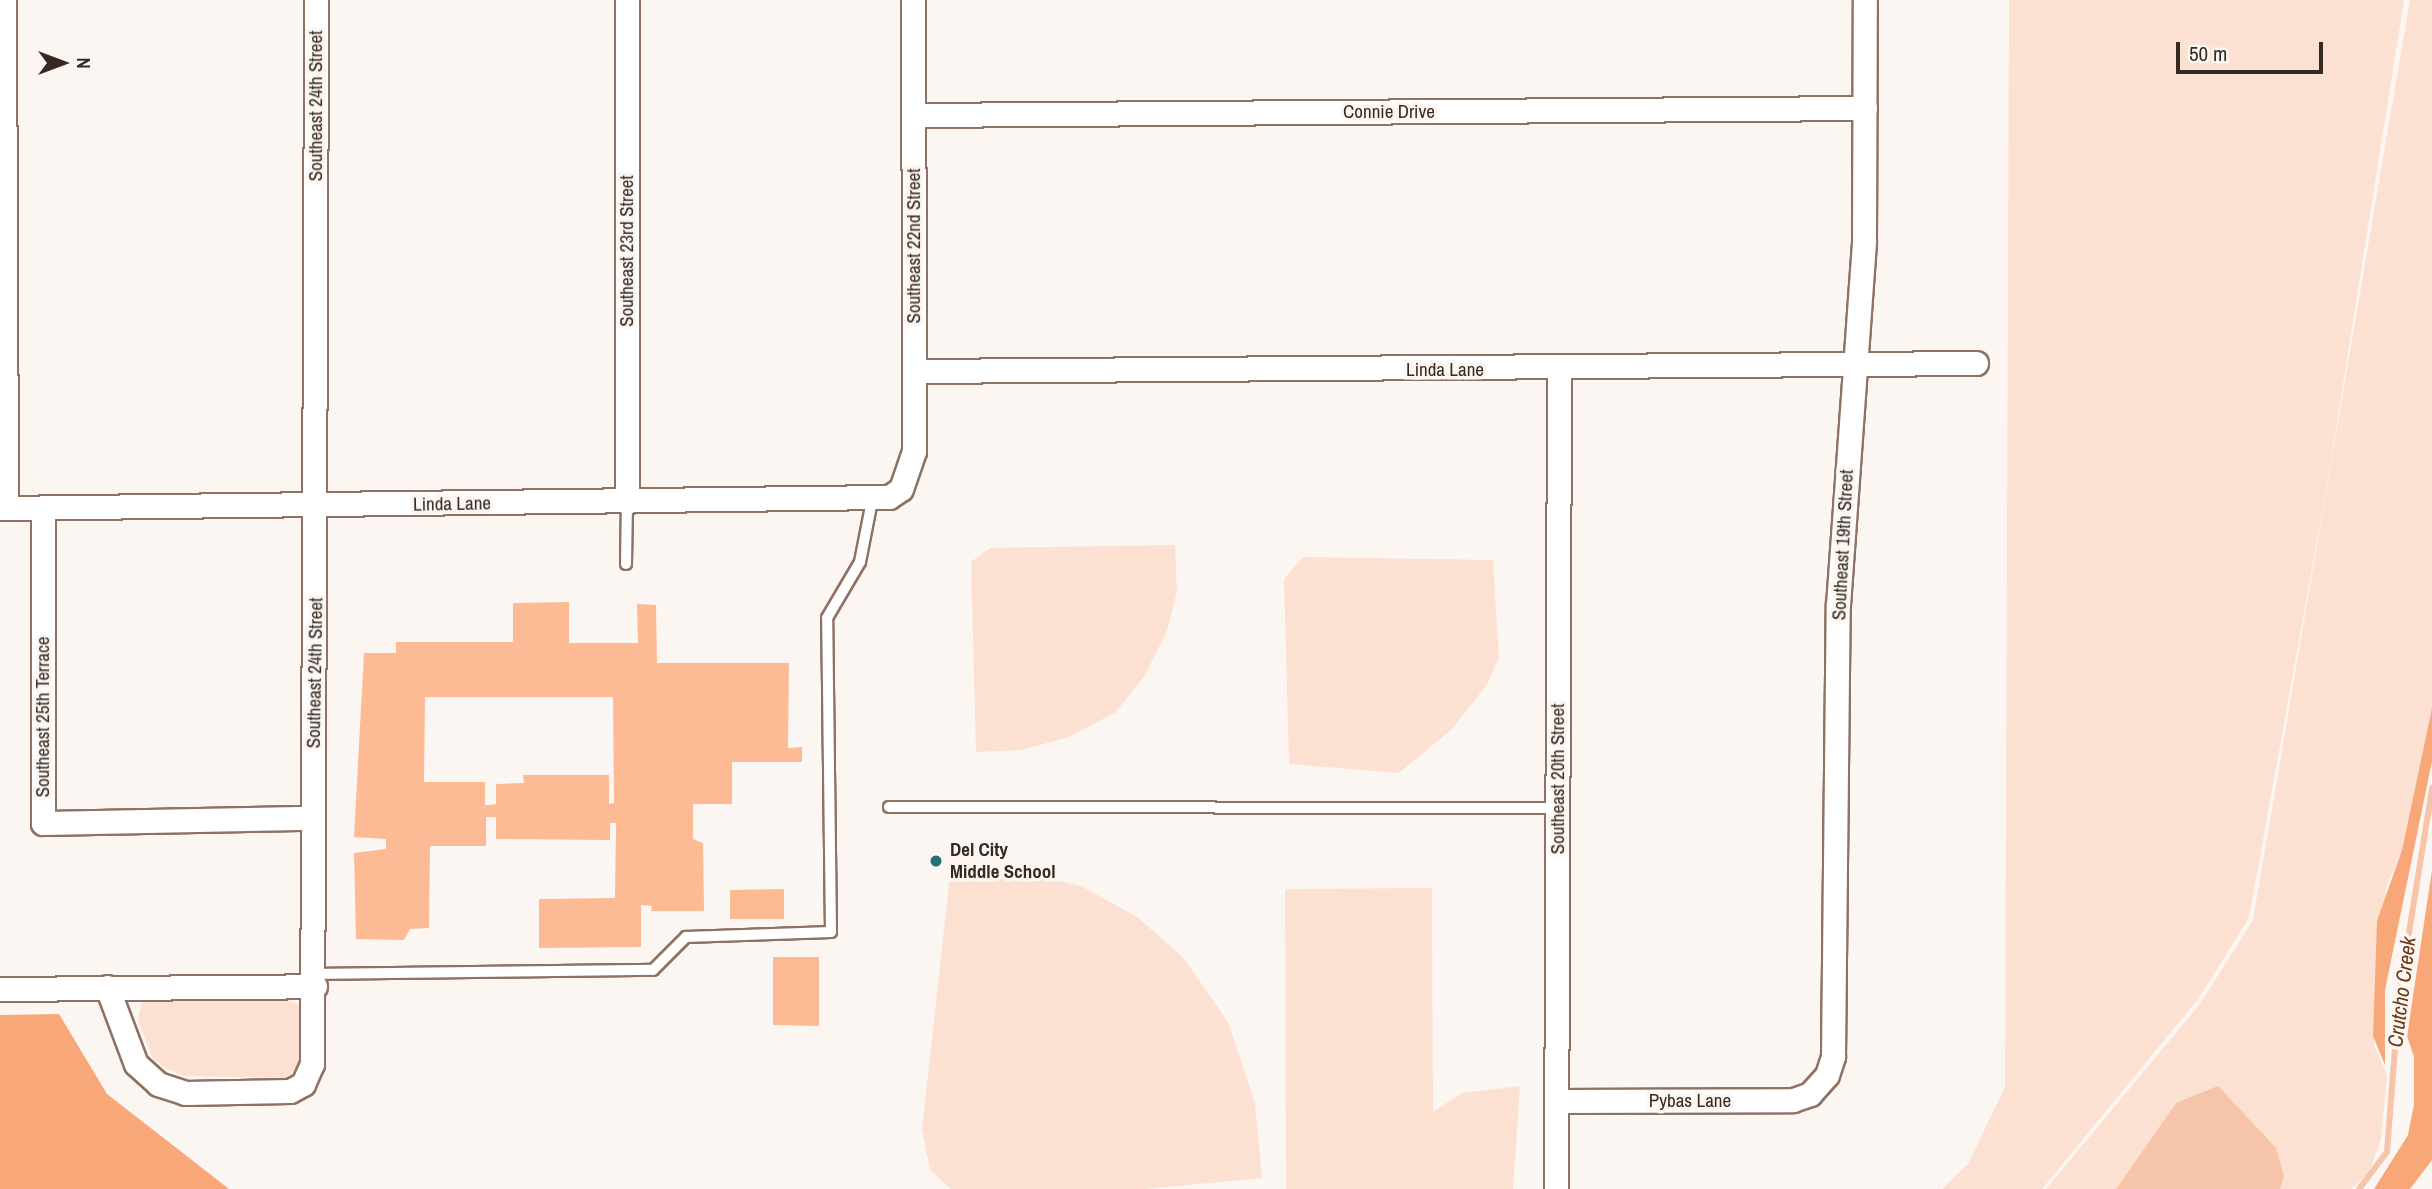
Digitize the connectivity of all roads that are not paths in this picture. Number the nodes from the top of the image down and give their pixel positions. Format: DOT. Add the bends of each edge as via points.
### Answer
graph roads {
  1 [pos="4,0"];
  2 [pos="316,0"];
  3 [pos="627,0"];
  4 [pos="913,0"];
  5 [pos="1865,0"];
  6 [pos="1865,108"];
  7 [pos="914,115"];
  8 [pos="1976,363"];
  9 [pos="1855,365"];
  10 [pos="1559,369"];
  11 [pos="915,372"];
  12 [pos="901,489"];
  13 [pos="872,500"];
  14 [pos="627,502"];
  15 [pos="316,506"];
  16 [pos="3,508"];
  17 [pos="43,508"];
  18 [pos="626,565"];
  19 [pos="888,807"];
  20 [pos="1558,808"];
  21 [pos="313,818"];
  22 [pos="315,980"];
  23 [pos="107,988"];
  24 [pos="0,989"];
  25 [pos="1819,1087"];
  26 [pos="1557,1101"];
  27 [pos="1556,1189"];
  1 -- 16 [label="street"];
  2 -- 15 [label="street, Southeast 24th Street"];
  3 -- 14 [label="street, Southeast 23rd Street"];
  4 -- 7 [label="street, Southeast 22nd Street"];
  5 -- 6 [label="street, Southeast 19th Street"];
  6 -- 7 [label="street, Connie Drive"];
  6 -- 9 [label="street, Southeast 19th Street" via="1864,240"];
  7 -- 11 [label="street, Southeast 22nd Street"];
  8 -- 9 [label="street, Linda Lane"];
  9 -- 10 [label="street, Linda Lane"];
  9 -- 25 [label="street, Southeast 19th Street" via="1838,605 1833,1056"];
  10 -- 11 [label="street, Linda Lane"];
  10 -- 20 [label="street, Southeast 20th Street"];
  11 -- 12 [label="street, Southeast 22nd Street" via="914,451"];
  12 -- 13 [label="street, Linda Lane"];
  13 -- 14 [label="street, Linda Lane"];
  13 -- 22 [label="lane" via="860,562 827,618 831,932 686,937 653,970"];
  14 -- 15 [label="street, Linda Lane"];
  14 -- 18 [label="lane"];
  15 -- 17 [label="street, Linda Lane"];
  15 -- 21 [label="street, Southeast 24th Street"];
  16 -- 17 [label="street, Linda Lane"];
  17 -- 21 [label="street, Southeast 25th Terrace" via="43,823"];
  19 -- 20 [label="lane"];
  20 -- 26 [label="street, Southeast 20th Street"];
  21 -- 22 [label="street, Southeast 24th Street"];
  22 -- 23 [label="street"];
  22 -- 23 [label="street, Southeast 24th Street" via="312,1064 303,1084 290,1091 186,1093 158,1084 135,1064"];
  23 -- 24 [label="street"];
  25 -- 26 [label="street, Pybas Lane" via="1793,1100"];
  26 -- 27 [label="street, Southeast 20th Street"];
}
